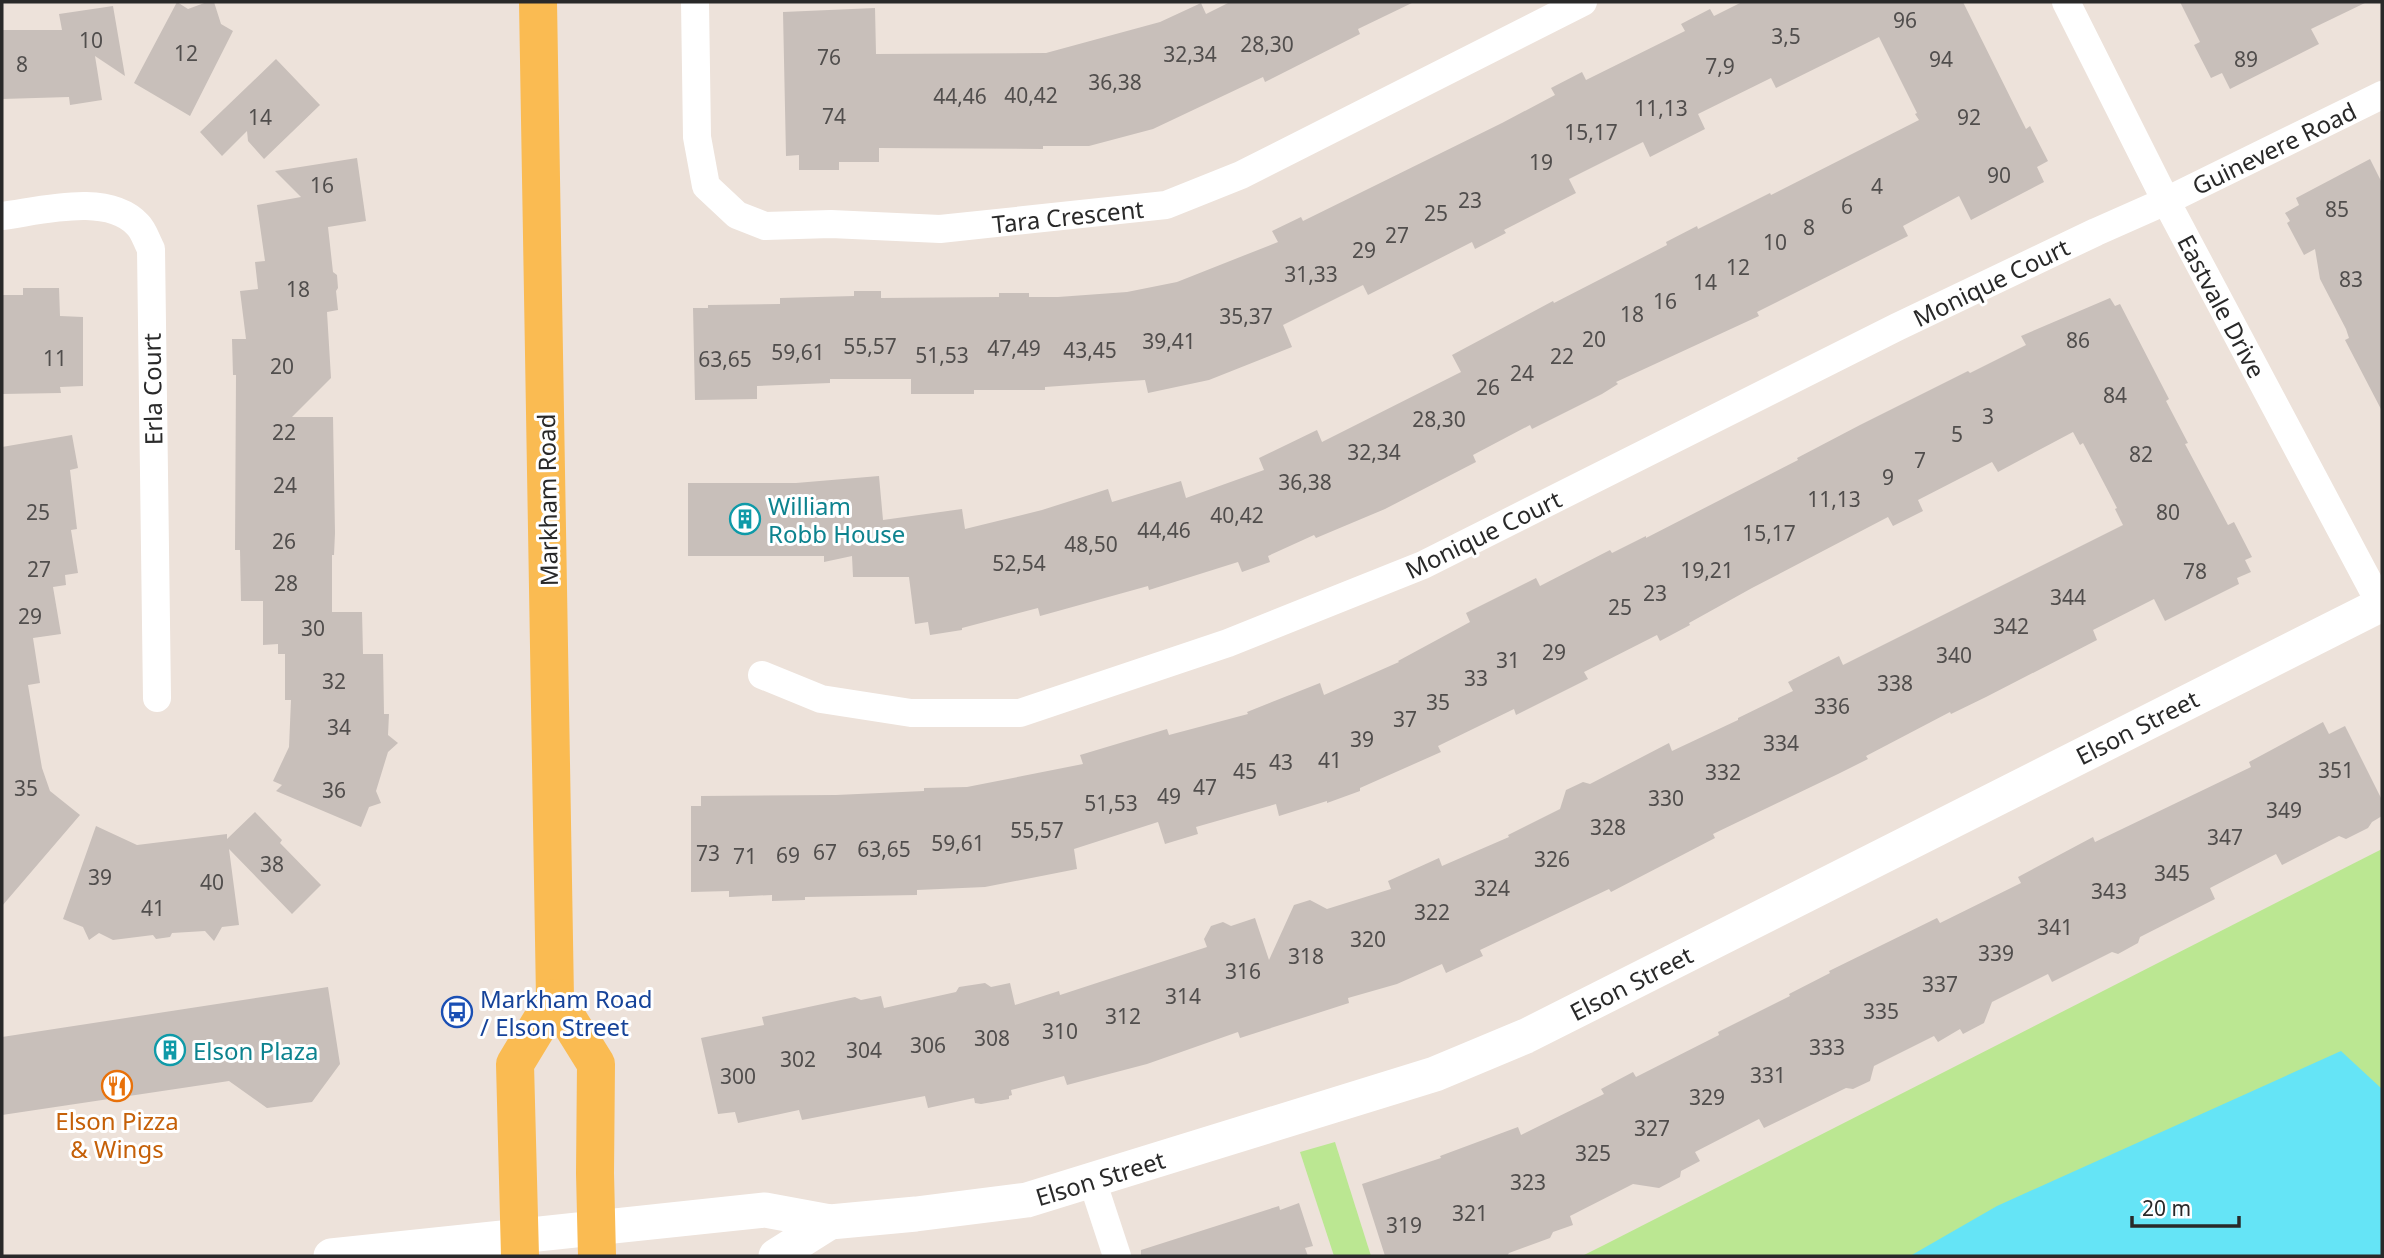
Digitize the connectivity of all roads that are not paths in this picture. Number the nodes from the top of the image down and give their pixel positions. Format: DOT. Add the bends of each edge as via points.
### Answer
graph roads {
  1 [pos="538,2"];
  2 [pos="695,2"];
  3 [pos="1583,2"];
  4 [pos="2066,2"];
  5 [pos="2382,95"];
  6 [pos="2166,201"];
  7 [pos="2,216"];
  8 [pos="2382,605"];
  9 [pos="762,675"];
  10 [pos="157,698"];
  11 [pos="555,998"];
  12 [pos="1092,1180"];
  13 [pos="830,1222"];
  14 [pos="597,1243"];
  15 [pos="520,1246"];
  16 [pos="331,1256"];
  17 [pos="776,1256"];
  18 [pos="1117,1256"];
  1 -- 11 [label="main road, Markham Road"];
  2 -- 3 [label="street, Tara Crescent" via="701,162 706,186 737,215 765,226 940,229 1166,205 1241,175"];
  4 -- 6 [label="street, Eastvale Drive"];
  5 -- 6 [label="street, Guinevere Road"];
  6 -- 8 [label="street, Eastvale Drive"];
  6 -- 9 [label="street, Monique Court" via="1897,327 1423,565 1228,643 1108,684 1020,713 911,713 821,699"];
  7 -- 10 [label="street, Erla Court" via="83,205 120,211 139,226 151,249"];
  8 -- 12 [label="street, Elson Street" via="1526,1036 1435,1074"];
  11 -- 14 [label="main road" via="596,1065"];
  11 -- 15 [label="main road" via="515,1064"];
  12 -- 13 [label="street, Elson Street" via="1027,1200"];
  12 -- 18 [label="street"];
  13 -- 14 [label="street, Elson Street" via="765,1210"];
  13 -- 17 [label="street, Elson Street"];
  14 -- 15 [label="street, Elson Street"];
  15 -- 16 [label="street, Elson Street"];
}
